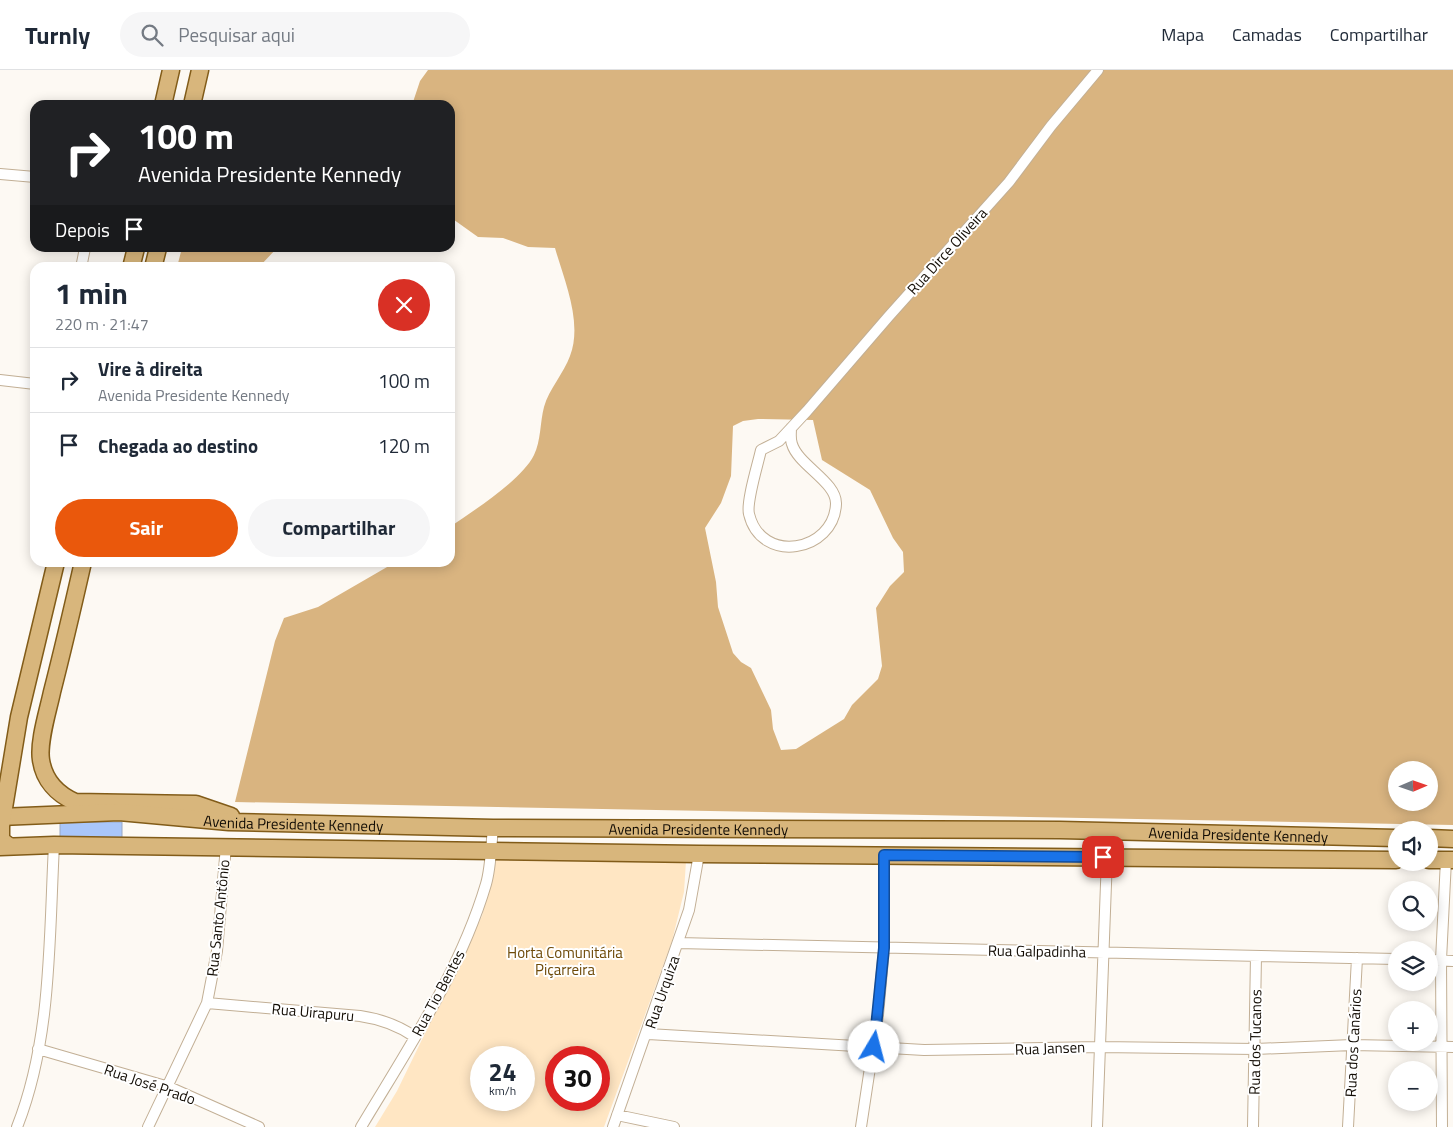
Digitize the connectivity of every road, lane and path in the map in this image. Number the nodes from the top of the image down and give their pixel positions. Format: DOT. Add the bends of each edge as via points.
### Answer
graph roads {
  1 [pos="171,70"];
  2 [pos="200,70"];
  3 [pos="1098,70"];
  4 [pos="164,100"];
  5 [pos="193,100"];
  6 [pos="0,174"];
  7 [pos="30,177"];
  8 [pos="0,380"];
  9 [pos="30,383"];
  10 [pos="791,428"];
  11 [pos="55,567"];
  12 [pos="82,567"];
  13 [pos="19,717"];
  14 [pos="0,770"];
  15 [pos="1,817"];
  16 [pos="249,822"];
  17 [pos="493,828"];
  18 [pos="1244,834"];
  19 [pos="1307,836"];
  20 [pos="1388,838"];
  21 [pos="1438,838"];
  22 [pos="1453,839"];
  23 [pos="54,844"];
  24 [pos="4,846"];
  25 [pos="226,846"];
  26 [pos="491,850"];
  27 [pos="699,854"];
  28 [pos="884,855"];
  29 [pos="1108,857"];
  30 [pos="1244,860"];
  31 [pos="1308,860"];
  32 [pos="1388,860"];
  33 [pos="1450,860"];
  34 [pos="678,944"];
  35 [pos="884,948"];
  36 [pos="1102,953"];
  37 [pos="1256,956"];
  38 [pos="1358,958"];
  39 [pos="1388,959"];
  40 [pos="1441,960"];
  41 [pos="1453,961"];
  42 [pos="207,1003"];
  43 [pos="648,1034"];
  44 [pos="415,1037"];
  45 [pos="1352,1045"];
  46 [pos="1448,1046"];
  47 [pos="874,1047"];
  48 [pos="1099,1047"];
  49 [pos="38,1049"];
  50 [pos="1256,1049"];
  51 [pos="169,1087"];
  52 [pos="617,1115"];
  53 [pos="17,1127"];
  54 [pos="148,1127"];
  55 [pos="259,1127"];
  56 [pos="361,1127"];
  57 [pos="613,1127"];
  58 [pos="674,1127"];
  59 [pos="861,1127"];
  60 [pos="1097,1127"];
  61 [pos="1253,1127"];
  62 [pos="1348,1127"];
  63 [pos="1442,1127"];
  1 -- 4 [label="main road"];
  2 -- 5 [label="main road"];
  3 -- 10 [label="street, Rua Dirce Oliveira" via="1009,182"];
  6 -- 7 [label="street"];
  8 -- 9 [label="street"];
  10 -- 10 [label="street, Rua Dirce Oliveira" via="779,441 762,450 748,502 751,519 763,539 789,548 820,536 832,519 836,506 835,496 792,444"];
  11 -- 13 [label="main road"];
  12 -- 16 [label="main road" via="48,711 40,758 45,776 65,798 75,802 196,804"];
  13 -- 14 [label="main road"];
  13 -- 15 [label="main road"];
  15 -- 16 [label="main road, Avenida Presidente Kennedy" via="120,812"];
  15 -- 24 [label="main road"];
  16 -- 17 [label="main road, Avenida Presidente Kennedy"];
  17 -- 18 [label="main road, Avenida Presidente Kennedy"];
  17 -- 26 [label="street, Rua Tio Bentes"];
  18 -- 19 [label="main road, Avenida Presidente Kennedy"];
  18 -- 30 [label="main road"];
  19 -- 20 [label="main road, Avenida Presidente Kennedy"];
  19 -- 31 [label="main road"];
  21 -- 22 [label="main road"];
  23 -- 24 [label="main road, Avenida Presidente Kennedy"];
  23 -- 25 [label="main road, Avenida Presidente Kennedy"];
  23 -- 49 [label="street" via="44,1012"];
  25 -- 26 [label="main road, Avenida Presidente Kennedy"];
  25 -- 42 [label="street, Rua Santo Antônio" via="217,951"];
  26 -- 27 [label="main road, Avenida Presidente Kennedy"];
  26 -- 44 [label="street, Rua Tio Bentes" via="486,882 463,947"];
  27 -- 28 [label="main road, Avenida Presidente Kennedy"];
  27 -- 34 [label="street, Rua Urquiza" via="690,910"];
  28 -- 29 [label="main road, Avenida Presidente Kennedy"];
  28 -- 35 [label="street"];
  29 -- 30 [label="main road, Avenida Presidente Kennedy"];
  29 -- 36 [label="street"];
  30 -- 31 [label="main road, Avenida Presidente Kennedy"];
  31 -- 32 [label="main road, Avenida Presidente Kennedy"];
  33 -- 40 [label="street"];
  34 -- 35 [label="street, Rua Galpadinha"];
  34 -- 43 [label="street, Rua Urquiza"];
  35 -- 36 [label="street, Rua Galpadinha"];
  35 -- 47 [label="street"];
  36 -- 37 [label="street, Rua Galpadinha"];
  36 -- 48 [label="street"];
  37 -- 38 [label="street, Rua Galpadinha"];
  37 -- 50 [label="street, Rua dos Tucanos"];
  38 -- 39 [label="street, Rua Galpadinha"];
  38 -- 45 [label="street, Rua dos Canários"];
  40 -- 41 [label="street"];
  40 -- 46 [label="street"];
  42 -- 44 [label="street, Rua Uirapuru" via="360,1016 382,1020"];
  42 -- 51 [label="street, Rua Santo Antônio"];
  43 -- 47 [label="street, Rua Jansen"];
  43 -- 52 [label="street, Rua Urquiza"];
  44 -- 56 [label="street, Rua Tio Bentes"];
  45 -- 46 [label="street, Rua Jansen"];
  45 -- 50 [label="street, Rua Jansen"];
  45 -- 62 [label="street, Rua dos Canários"];
  46 -- 63 [label="street"];
  47 -- 48 [label="street, Rua Jansen" via="973,1051"];
  47 -- 59 [label="street"];
  48 -- 50 [label="street, Rua Jansen"];
  48 -- 60 [label="street"];
  49 -- 51 [label="street, Rua José Prado"];
  49 -- 53 [label="street" via="31,1088"];
  50 -- 61 [label="street, Rua dos Tucanos"];
  51 -- 54 [label="street, Rua Santo Antônio"];
  51 -- 55 [label="street, Rua José Prado"];
  52 -- 57 [label="street, Rua Urquiza"];
  52 -- 58 [label="street"];
}
